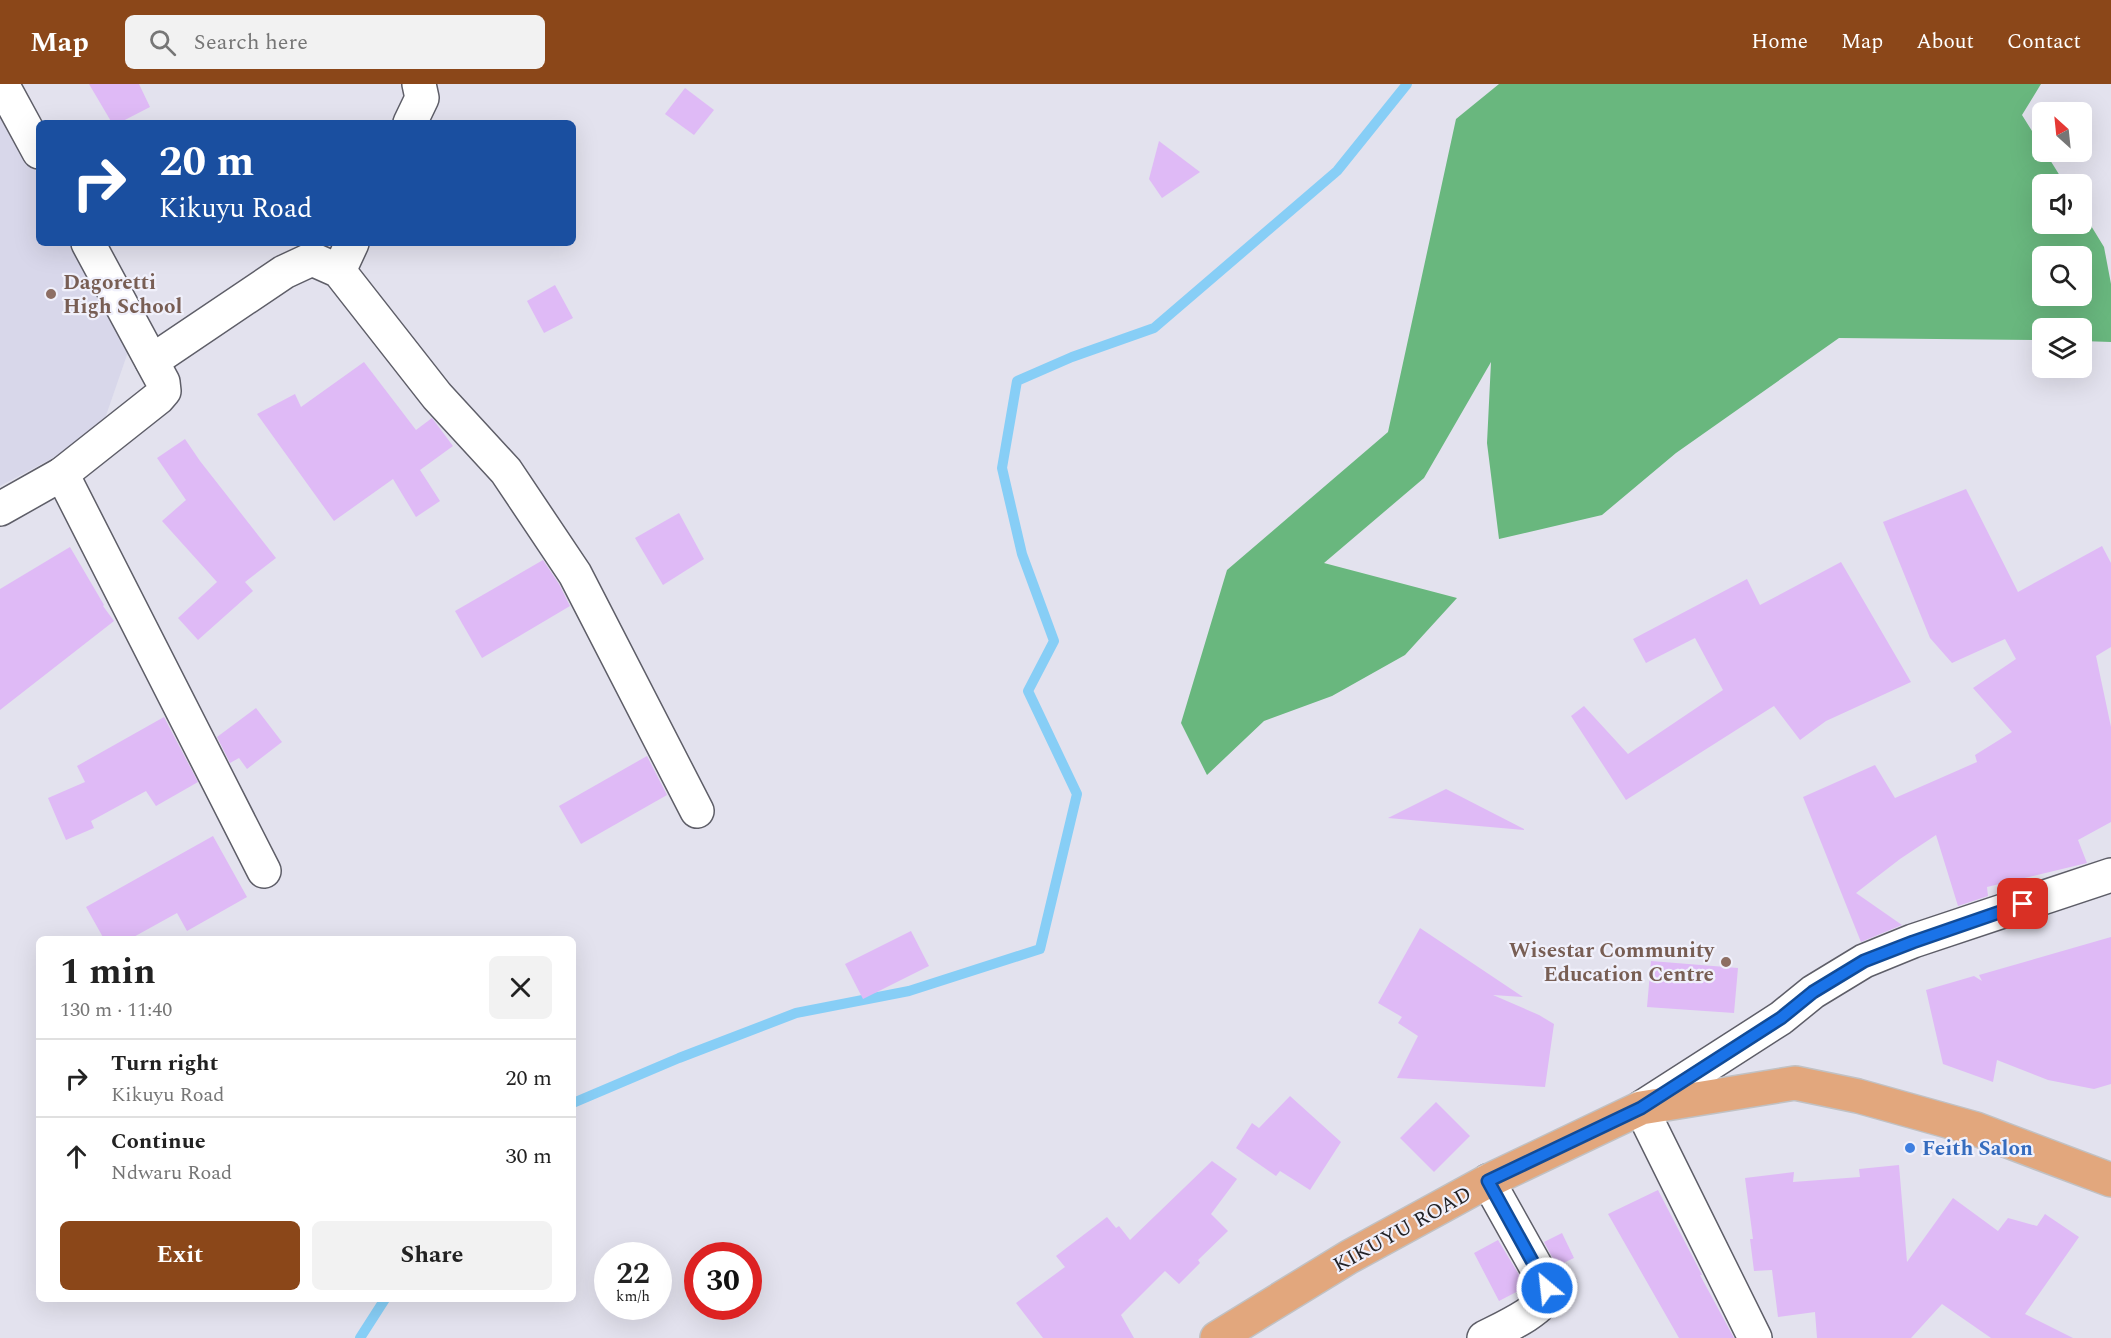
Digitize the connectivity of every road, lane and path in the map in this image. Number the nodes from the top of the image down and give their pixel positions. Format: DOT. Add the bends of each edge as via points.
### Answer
graph roads {
  1 [pos="2,84"];
  2 [pos="419,84"];
  3 [pos="411,120"];
  4 [pos="36,146"];
  5 [pos="90,246"];
  6 [pos="346,257"];
  7 [pos="152,361"];
  8 [pos="62,474"];
  9 [pos="0,509"];
  10 [pos="697,811"];
  11 [pos="264,871"];
  12 [pos="2111,875"];
  13 [pos="1641,1108"];
  14 [pos="2111,1180"];
  15 [pos="1488,1181"];
  16 [pos="1217,1338"];
  17 [pos="1485,1338"];
  18 [pos="1755,1338"];
  1 -- 4 [label="street"];
  2 -- 3 [label="street" via="422,98"];
  5 -- 7 [label="street"];
  6 -- 7 [label="street" via="312,259 284,272"];
  6 -- 10 [label="street" via="437,396 506,471 575,574"];
  7 -- 8 [label="street" via="164,391"];
  8 -- 9 [label="street"];
  8 -- 11 [label="street"];
  12 -- 13 [label="street" via="1864,961"];
  13 -- 14 [label="main road, KIKUYU ROAD" via="1795,1083 1976,1129"];
  13 -- 15 [label="main road, KIKUYU ROAD"];
  13 -- 18 [label="street"];
  15 -- 16 [label="main road, KIKUYU ROAD" via="1349,1257"];
  15 -- 17 [label="street" via="1548,1294 1536,1308"];
}
